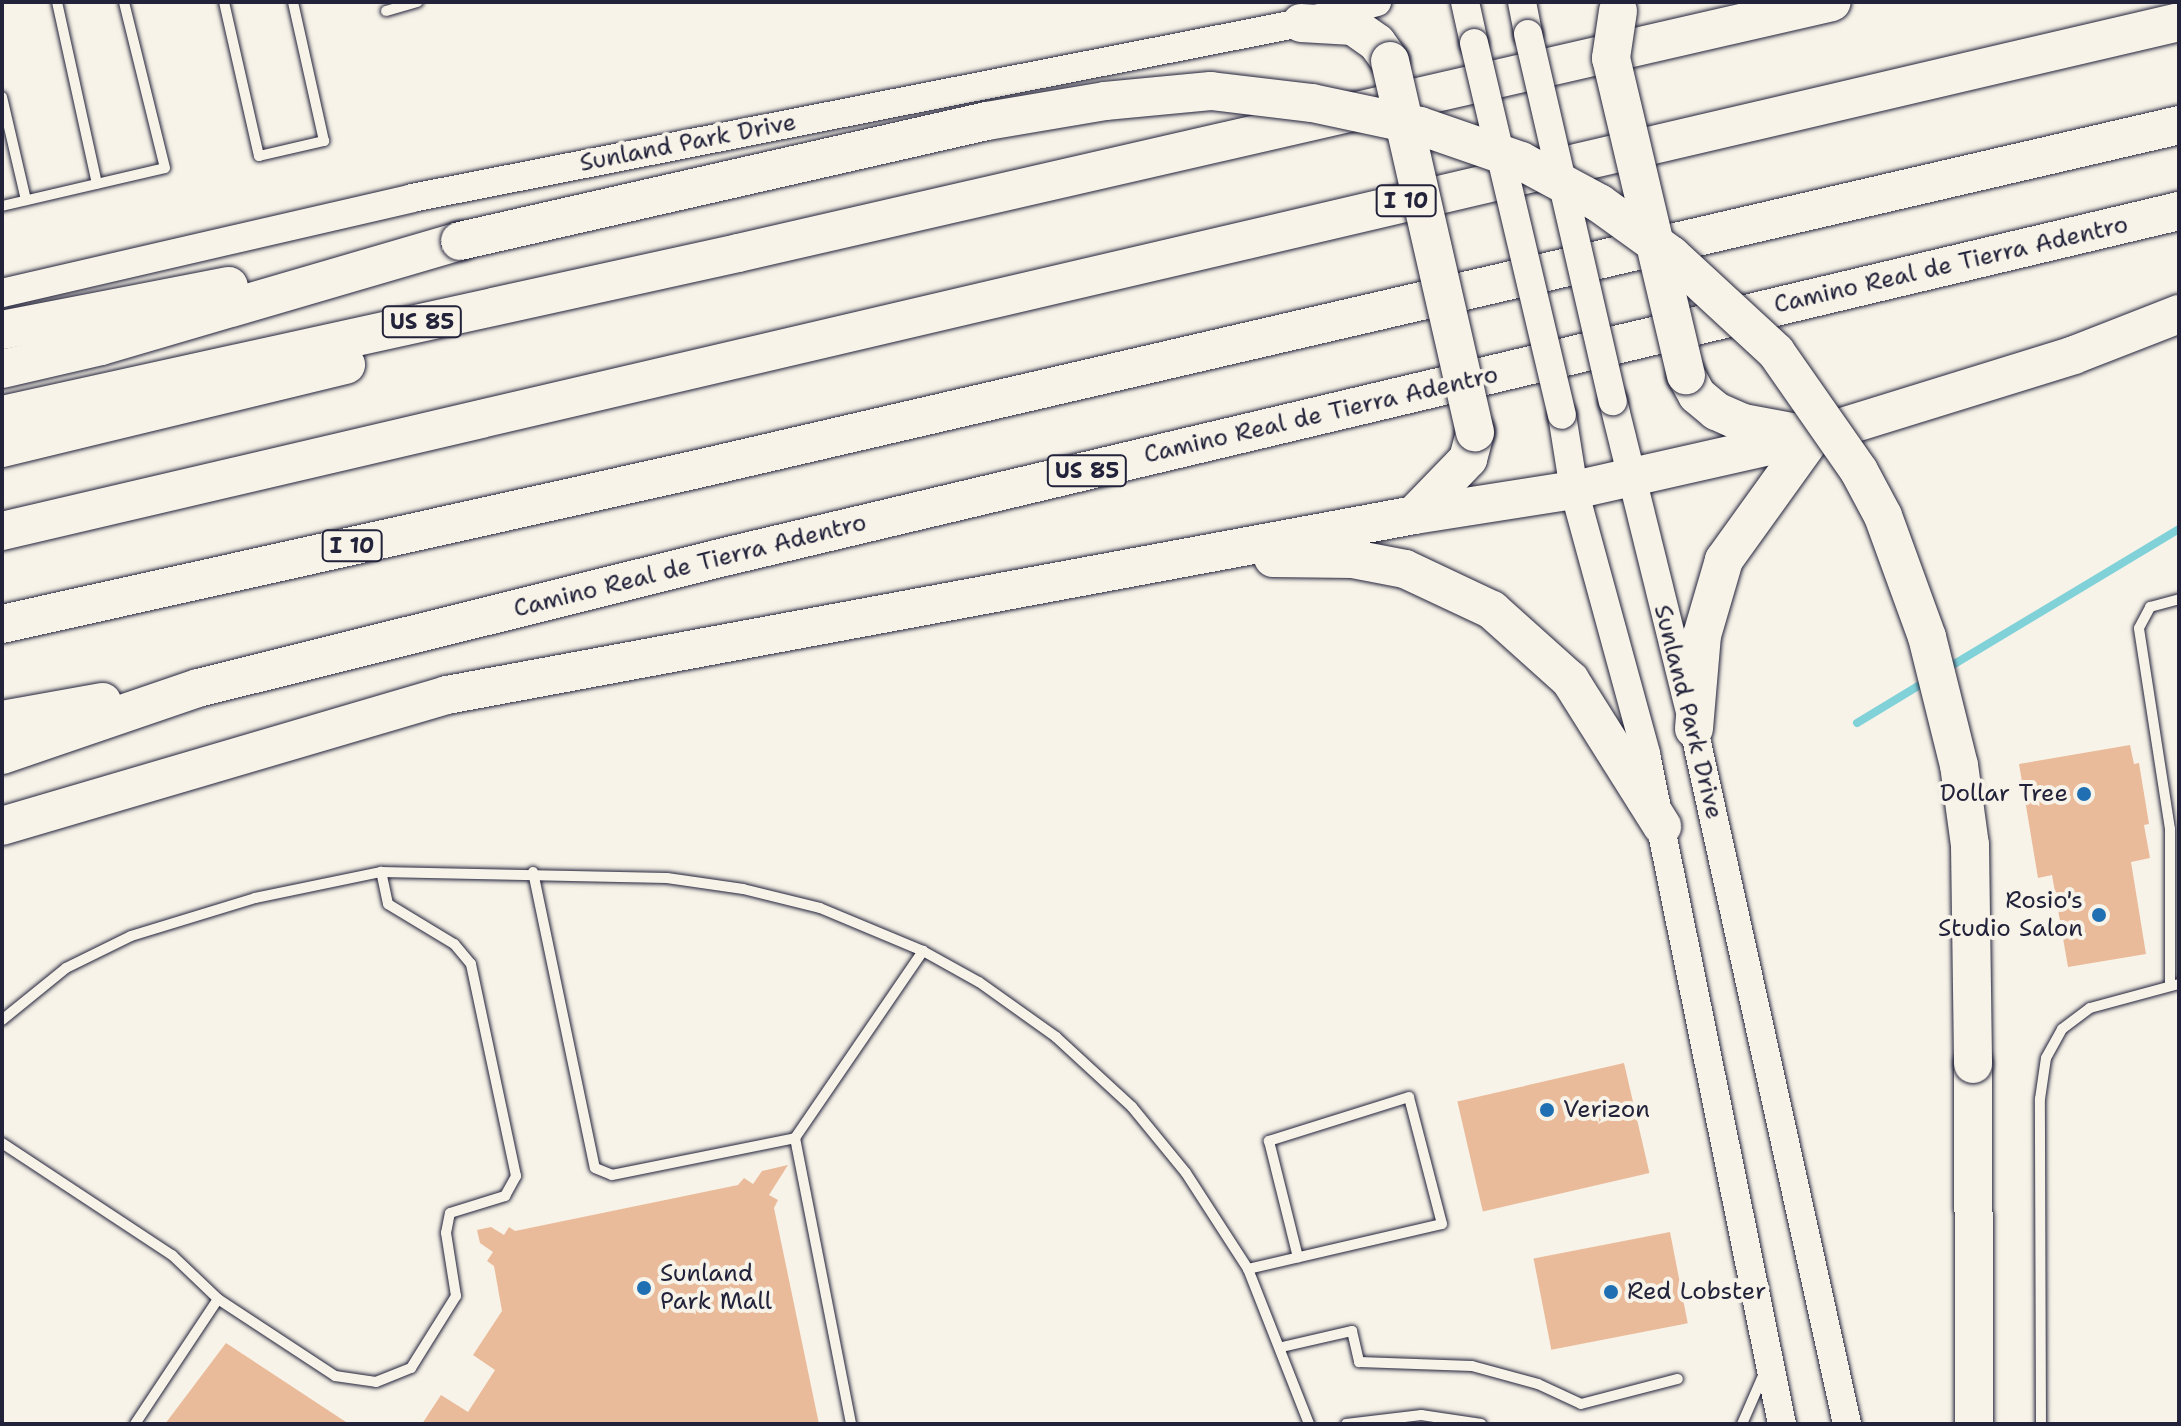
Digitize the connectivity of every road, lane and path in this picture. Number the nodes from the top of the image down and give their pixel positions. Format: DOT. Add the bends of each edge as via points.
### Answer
graph roads {
  1 [pos="57,2"];
  2 [pos="124,2"];
  3 [pos="224,2"];
  4 [pos="293,2"];
  5 [pos="418,2"];
  6 [pos="1377,2"];
  7 [pos="1465,2"];
  8 [pos="1522,2"];
  9 [pos="1832,2"];
  10 [pos="1621,6"];
  11 [pos="386,11"];
  12 [pos="1309,12"];
  13 [pos="2179,22"];
  14 [pos="2,97"];
  15 [pos="1404,123"];
  16 [pos="2179,125"];
  17 [pos="97,184"];
  18 [pos="26,200"];
  19 [pos="2,206"];
  20 [pos="2179,211"];
  21 [pos="460,241"];
  22 [pos="738,253"];
  23 [pos="2,293"];
  24 [pos="2179,314"];
  25 [pos="2,330"];
  26 [pos="2,369"];
  27 [pos="2,415"];
  28 [pos="1813,436"];
  29 [pos="2,448"];
  30 [pos="1629,477"];
  31 [pos="1574,490"];
  32 [pos="1414,515"];
  33 [pos="2,531"];
  34 [pos="1191,556"];
  35 [pos="2179,599"];
  36 [pos="2,624"];
  37 [pos="198,688"];
  38 [pos="2,720"];
  39 [pos="1694,729"];
  40 [pos="2,755"];
  41 [pos="2,826"];
  42 [pos="1662,826"];
  43 [pos="381,872"];
  44 [pos="533,872"];
  45 [pos="923,951"];
  46 [pos="2175,984"];
  47 [pos="2,1020"];
  48 [pos="795,1138"];
  49 [pos="2,1143"];
  50 [pos="1298,1257"];
  51 [pos="1248,1269"];
  52 [pos="218,1299"];
  53 [pos="1282,1347"];
  54 [pos="1768,1361"];
  55 [pos="1678,1379"];
  56 [pos="135,1424"];
  57 [pos="851,1424"];
  58 [pos="1309,1424"];
  59 [pos="1346,1424"];
  60 [pos="1481,1424"];
  61 [pos="1742,1424"];
  62 [pos="1782,1424"];
  63 [pos="1847,1424"];
  64 [pos="1974,1424"];
  65 [pos="2041,1424"];
  1 -- 17 [label="lane"];
  2 -- 17 [label="lane" via="165,168"];
  3 -- 4 [label="lane" via="259,156 324,141"];
  5 -- 11 [label="lane"];
  6 -- 12 [label="main road, Sunland Park Drive"];
  7 -- 31 [label="main road, bridge" via="1562,415"];
  8 -- 30 [label="main road, Sunland Park Drive, bridge"];
  9 -- 22 [label="highway, US 85"];
  10 -- 28 [label="highway, bridge" via="1611,58 1686,375 1697,395 1716,411 1743,423"];
  12 -- 15 [label="highway, bridge" via="1353,26 1377,43 1390,61"];
  12 -- 23 [label="main road, Sunland Park Drive" via="412,198"];
  13 -- 33 [label="highway, I 10"];
  14 -- 18 [label="lane"];
  15 -- 21 [label="highway, bridge" via="1312,103 1211,91 1105,101 987,121"];
  15 -- 32 [label="highway, bridge" via="1475,432 1468,459"];
  15 -- 64 [label="highway, bridge" via="1521,161 1599,203 1671,255 1776,352 1859,471 1904,569 1959,765 1970,845"];
  16 -- 36 [label="highway, I 10" via="702,468"];
  17 -- 18 [label="lane"];
  18 -- 19 [label="lane"];
  20 -- 37 [label="highway, Camino Real de Tierra Adentro / US 85" via="720,558"];
  21 -- 25 [label="highway"];
  21 -- 26 [label="highway" via="101,346"];
  22 -- 27 [label="highway, US 85"];
  22 -- 29 [label="highway" via="341,366"];
  24 -- 28 [label="highway" via="2074,355"];
  28 -- 30 [label="highway"];
  28 -- 39 [label="highway" via="1724,560 1702,635"];
  30 -- 31 [label="highway"];
  30 -- 39 [label="main road, Sunland Park Drive"];
  31 -- 32 [label="highway"];
  31 -- 42 [label="main road"];
  32 -- 34 [label="highway"];
  34 -- 41 [label="highway" via="447,695"];
  34 -- 42 [label="highway" via="1353,559 1405,569 1463,591 1522,632 1570,680"];
  35 -- 46 [label="lane" via="2150,607 2139,628 2172,860"];
  37 -- 38 [label="highway"];
  37 -- 40 [label="highway, Camino Real de Tierra Adentro / US 85"];
  39 -- 63 [label="main road, Sunland Park Drive"];
  42 -- 54 [label="main road"];
  43 -- 44 [label="lane"];
  43 -- 47 [label="lane" via="305,885 131,936 66,968"];
  43 -- 52 [label="lane" via="388,904 454,944 471,964 513,1155 513,1187 505,1196 450,1213 446,1233 453,1305 420,1358 396,1377 347,1381"];
  44 -- 45 [label="lane" via="667,878 743,889 820,908"];
  44 -- 48 [label="lane" via="595,1168 612,1175"];
  45 -- 48 [label="lane"];
  45 -- 51 [label="lane" via="1033,1019 1108,1083 1186,1173"];
  46 -- 65 [label="lane" via="2090,1008 2062,1029 2046,1058 2040,1099"];
  48 -- 57 [label="lane"];
  49 -- 52 [label="lane" via="172,1255"];
  50 -- 50 [label="lane" via="1269,1141 1409,1097 1442,1224"];
  50 -- 51 [label="lane"];
  51 -- 53 [label="lane"];
  52 -- 56 [label="lane"];
  53 -- 55 [label="lane" via="1352,1331 1359,1362 1472,1366 1538,1384 1581,1404"];
  53 -- 58 [label="lane"];
  54 -- 61 [label="lane"];
  54 -- 62 [label="main road"];
  59 -- 60 [label="lane" via="1421,1415"];
}
